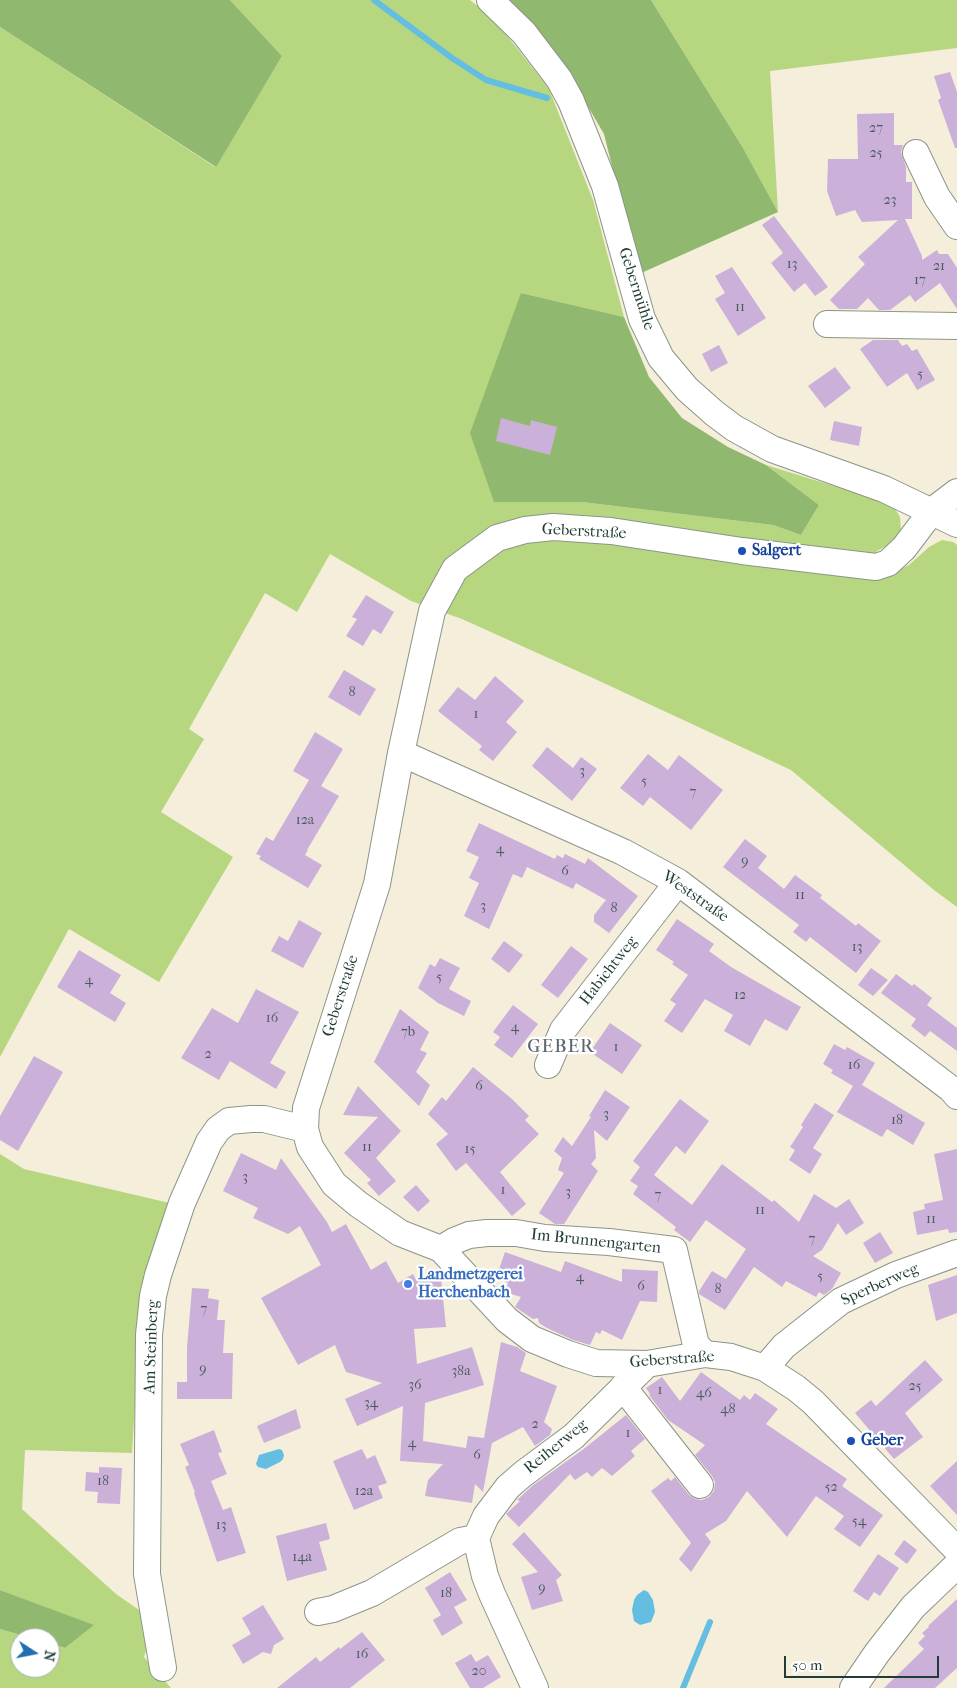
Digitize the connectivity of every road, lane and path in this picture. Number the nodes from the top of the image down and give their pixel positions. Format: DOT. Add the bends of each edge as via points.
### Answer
graph roads {
  1 [pos="490,0"];
  2 [pos="916,153"];
  3 [pos="957,226"];
  4 [pos="827,324"];
  5 [pos="957,326"];
  6 [pos="957,492"];
  7 [pos="932,511"];
  8 [pos="957,524"];
  9 [pos="401,753"];
  10 [pos="678,882"];
  11 [pos="548,1065"];
  12 [pos="957,1096"];
  13 [pos="305,1129"];
  14 [pos="441,1249"];
  15 [pos="957,1253"];
  16 [pos="705,1354"];
  17 [pos="647,1364"];
  18 [pos="766,1368"];
  19 [pos="623,1387"];
  20 [pos="700,1485"];
  21 [pos="476,1538"];
  22 [pos="957,1550"];
  23 [pos="957,1565"];
  24 [pos="318,1612"];
  25 [pos="163,1668"];
  26 [pos="535,1688"];
  27 [pos="853,1688"];
  1 -- 7 [label="street, Gebermühle" via="524,33 559,79 571,101 605,186 642,319 661,358 687,389 734,428 772,449 884,489"];
  2 -- 3 [label="street" via="937,197"];
  4 -- 5 [label="street"];
  6 -- 7 [label="street"];
  7 -- 8 [label="street, Gebermühle"];
  7 -- 9 [label="street, Geberstraße" via="904,548 888,563 876,567 611,531 553,527 497,538 455,568 432,611"];
  9 -- 10 [label="street, Weststraße" via="623,852"];
  9 -- 13 [label="street, Geberstraße" via="377,884 306,1108"];
  10 -- 11 [label="street, Habichtweg" via="563,1030"];
  10 -- 12 [label="street, Weststraße"];
  13 -- 14 [label="street, Geberstraße" via="310,1147 334,1184 400,1233"];
  13 -- 25 [label="street, Am Steinberg" via="264,1119 229,1121 218,1129 182,1203 158,1276 149,1335 147,1574"];
  14 -- 16 [label="street, Im Brunnengarten" via="469,1235 487,1232 674,1250 696,1345"];
  14 -- 17 [label="street, Geberstraße" via="508,1320 532,1339 596,1363"];
  15 -- 18 [label="street, Sperberweg" via="896,1275 841,1301 784,1346"];
  16 -- 17 [label="street, Geberstraße"];
  16 -- 18 [label="street, Geberstraße" via="731,1357"];
  17 -- 19 [label="street, Reiherweg"];
  18 -- 22 [label="street, Geberstraße" via="813,1402"];
  19 -- 20 [label="street"];
  19 -- 21 [label="street, Reiherweg" via="574,1436 508,1487 486,1516"];
  21 -- 24 [label="street" via="460,1541 372,1593"];
  21 -- 26 [label="street" via="492,1594"];
  23 -- 27 [label="street" via="913,1607"];
}
